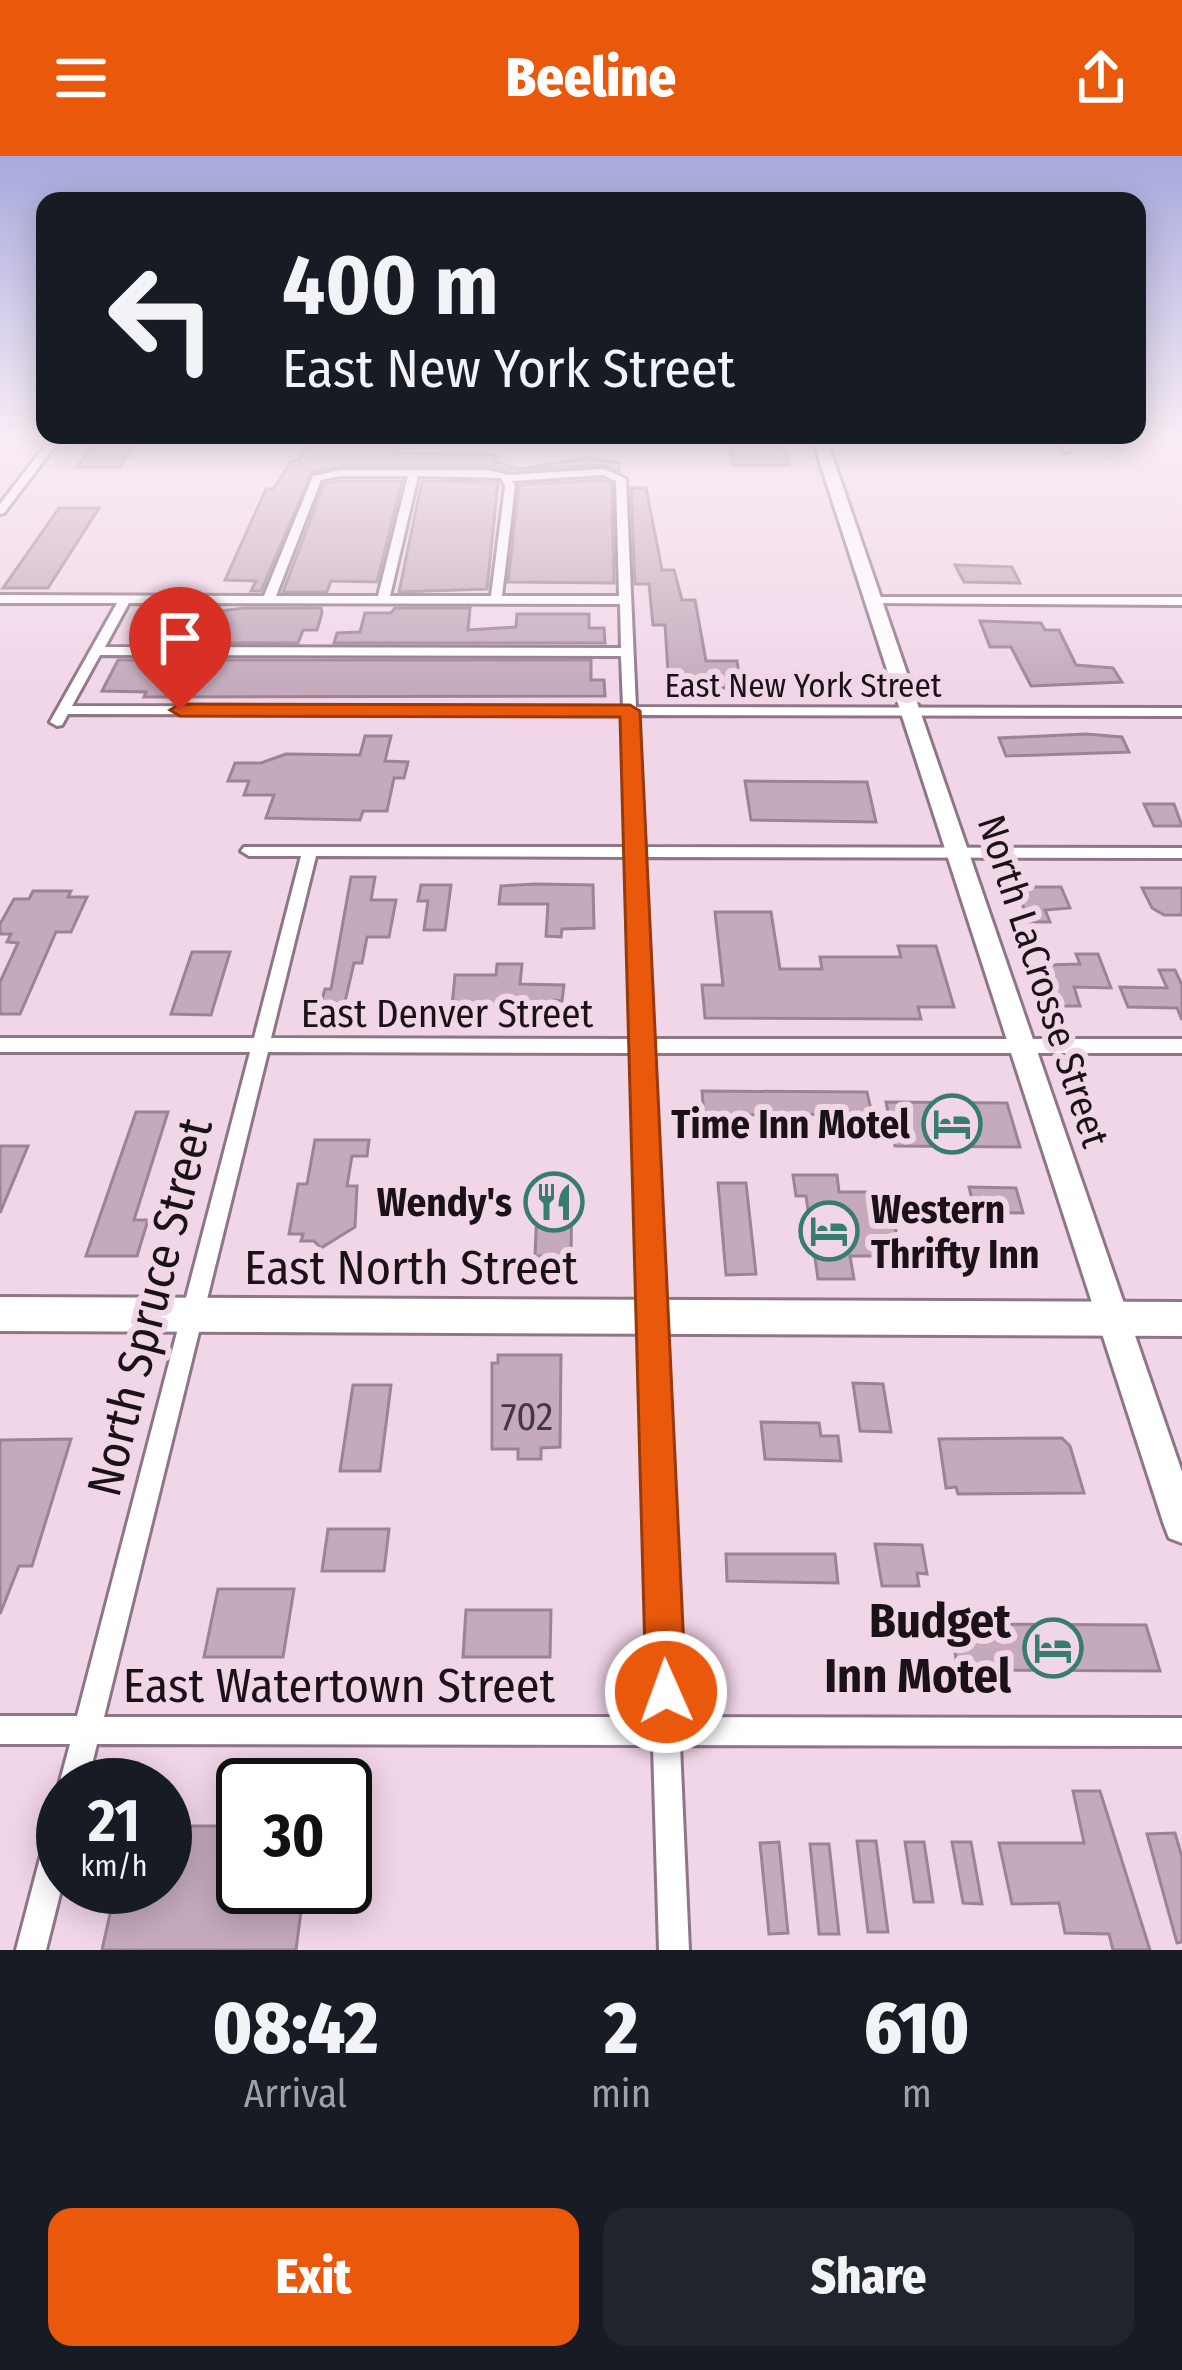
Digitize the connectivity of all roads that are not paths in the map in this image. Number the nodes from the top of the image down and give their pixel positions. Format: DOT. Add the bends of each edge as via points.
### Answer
graph roads {
  1 [pos="300,522"];
  2 [pos="402,522"];
  3 [pos="504,522"];
  4 [pos="622,522"];
  5 [pos="848,522"];
  6 [pos="0,599"];
  7 [pos="125,599"];
  8 [pos="269,599"];
  9 [pos="382,600"];
  10 [pos="496,600"];
  11 [pos="626,600"];
  12 [pos="874,601"];
  13 [pos="1179,605"];
  14 [pos="96,652"];
  15 [pos="628,652"];
  16 [pos="630,711"];
  17 [pos="911,712"];
  18 [pos="1182,712"];
  19 [pos="249,851"];
  20 [pos="310,851"];
  21 [pos="634,852"];
  22 [pos="958,852"];
  23 [pos="1182,853"];
  24 [pos="0,1045"];
  25 [pos="260,1046"];
  26 [pos="1022,1046"];
  27 [pos="1182,1046"];
  28 [pos="642,1047"];
  29 [pos="0,1314"];
  30 [pos="194,1315"];
  31 [pos="654,1316"];
  32 [pos="1112,1319"];
  33 [pos="1182,1319"];
  34 [pos="1182,1525"];
  35 [pos="667,1729"];
  36 [pos="0,1730"];
  37 [pos="87,1731"];
  38 [pos="1182,1732"];
  39 [pos="80,1758"];
  40 [pos="40,1914"];
  41 [pos="31,1950"];
  42 [pos="674,1950"];
  1 -- 8 [label="street"];
  2 -- 9 [label="street"];
  3 -- 10 [label="street"];
  4 -- 11 [label="street"];
  5 -- 12 [label="main road, North LaCrosse Street"];
  6 -- 7 [label="street"];
  7 -- 8 [label="street"];
  7 -- 14 [label="street"];
  8 -- 9 [label="street"];
  9 -- 10 [label="street"];
  10 -- 11 [label="street"];
  11 -- 15 [label="street"];
  12 -- 13 [label="street"];
  12 -- 17 [label="main road, North LaCrosse Street"];
  14 -- 15 [label="street"];
  14 -- 16 [label="street, East New York Street" via="60,716"];
  15 -- 16 [label="street"];
  16 -- 17 [label="street, East New York Street"];
  16 -- 21 [label="street"];
  17 -- 18 [label="street, East New York Street"];
  17 -- 22 [label="main road, North LaCrosse Street"];
  19 -- 20 [label="street"];
  20 -- 21 [label="street"];
  20 -- 25 [label="street, North Spruce Street"];
  21 -- 22 [label="street"];
  21 -- 28 [label="street"];
  22 -- 23 [label="street"];
  22 -- 26 [label="main road, North LaCrosse Street"];
  24 -- 25 [label="street, East Denver Street"];
  25 -- 28 [label="street, East Denver Street"];
  25 -- 30 [label="street, North Spruce Street"];
  26 -- 27 [label="street, East Denver Street"];
  26 -- 28 [label="street, East Denver Street"];
  26 -- 32 [label="main road, North LaCrosse Street"];
  28 -- 31 [label="street"];
  29 -- 30 [label="main road, East North Street"];
  30 -- 31 [label="main road, East North Street"];
  30 -- 37 [label="street, North Spruce Street"];
  31 -- 32 [label="main road, East North Street"];
  31 -- 35 [label="street"];
  32 -- 33 [label="main road, East North Street"];
  32 -- 34 [label="main road, North LaCrosse Street"];
  35 -- 37 [label="street, East Watertown Street"];
  35 -- 38 [label="street, East Watertown Street"];
  35 -- 42 [label="street"];
  36 -- 37 [label="street, East Watertown Street"];
  37 -- 39 [label="street, North Spruce Street"];
  40 -- 41 [label="street"];
}
